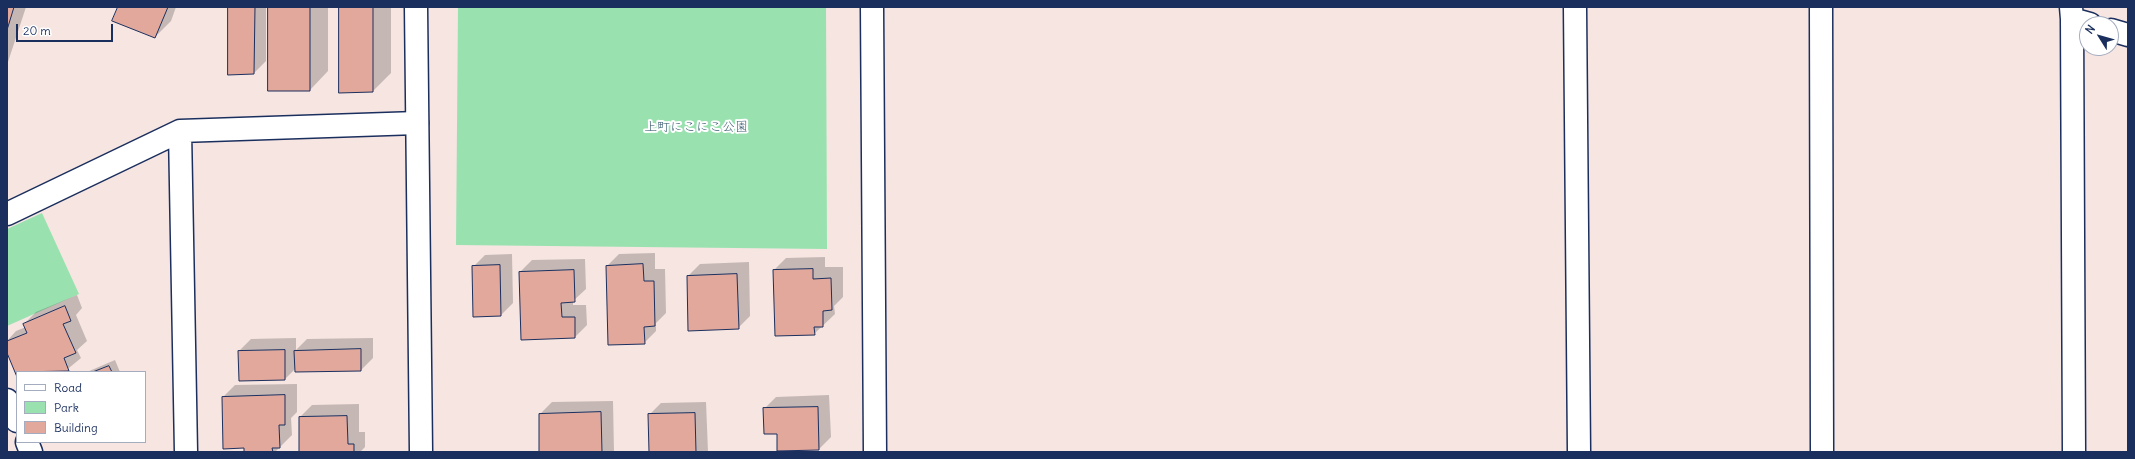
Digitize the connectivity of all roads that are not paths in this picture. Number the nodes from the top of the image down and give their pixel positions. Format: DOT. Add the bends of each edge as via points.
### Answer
graph roads {
  1 [pos="416,7"];
  2 [pos="872,7"];
  3 [pos="1575,7"];
  4 [pos="1821,7"];
  5 [pos="2078,17"];
  6 [pos="417,123"];
  7 [pos="180,131"];
  8 [pos="7,214"];
  9 [pos="7,400"];
  10 [pos="16,420"];
  11 [pos="186,452"];
  12 [pos="421,452"];
  13 [pos="875,452"];
  14 [pos="1579,452"];
  15 [pos="1822,452"];
  16 [pos="2074,452"];
  1 -- 6 [label="street"];
  2 -- 13 [label="street"];
  3 -- 14 [label="street"];
  4 -- 15 [label="street"];
  5 -- 16 [label="street"];
  6 -- 7 [label="street"];
  6 -- 12 [label="street"];
  7 -- 8 [label="street"];
  7 -- 11 [label="street"];
  9 -- 10 [label="street"];
}
